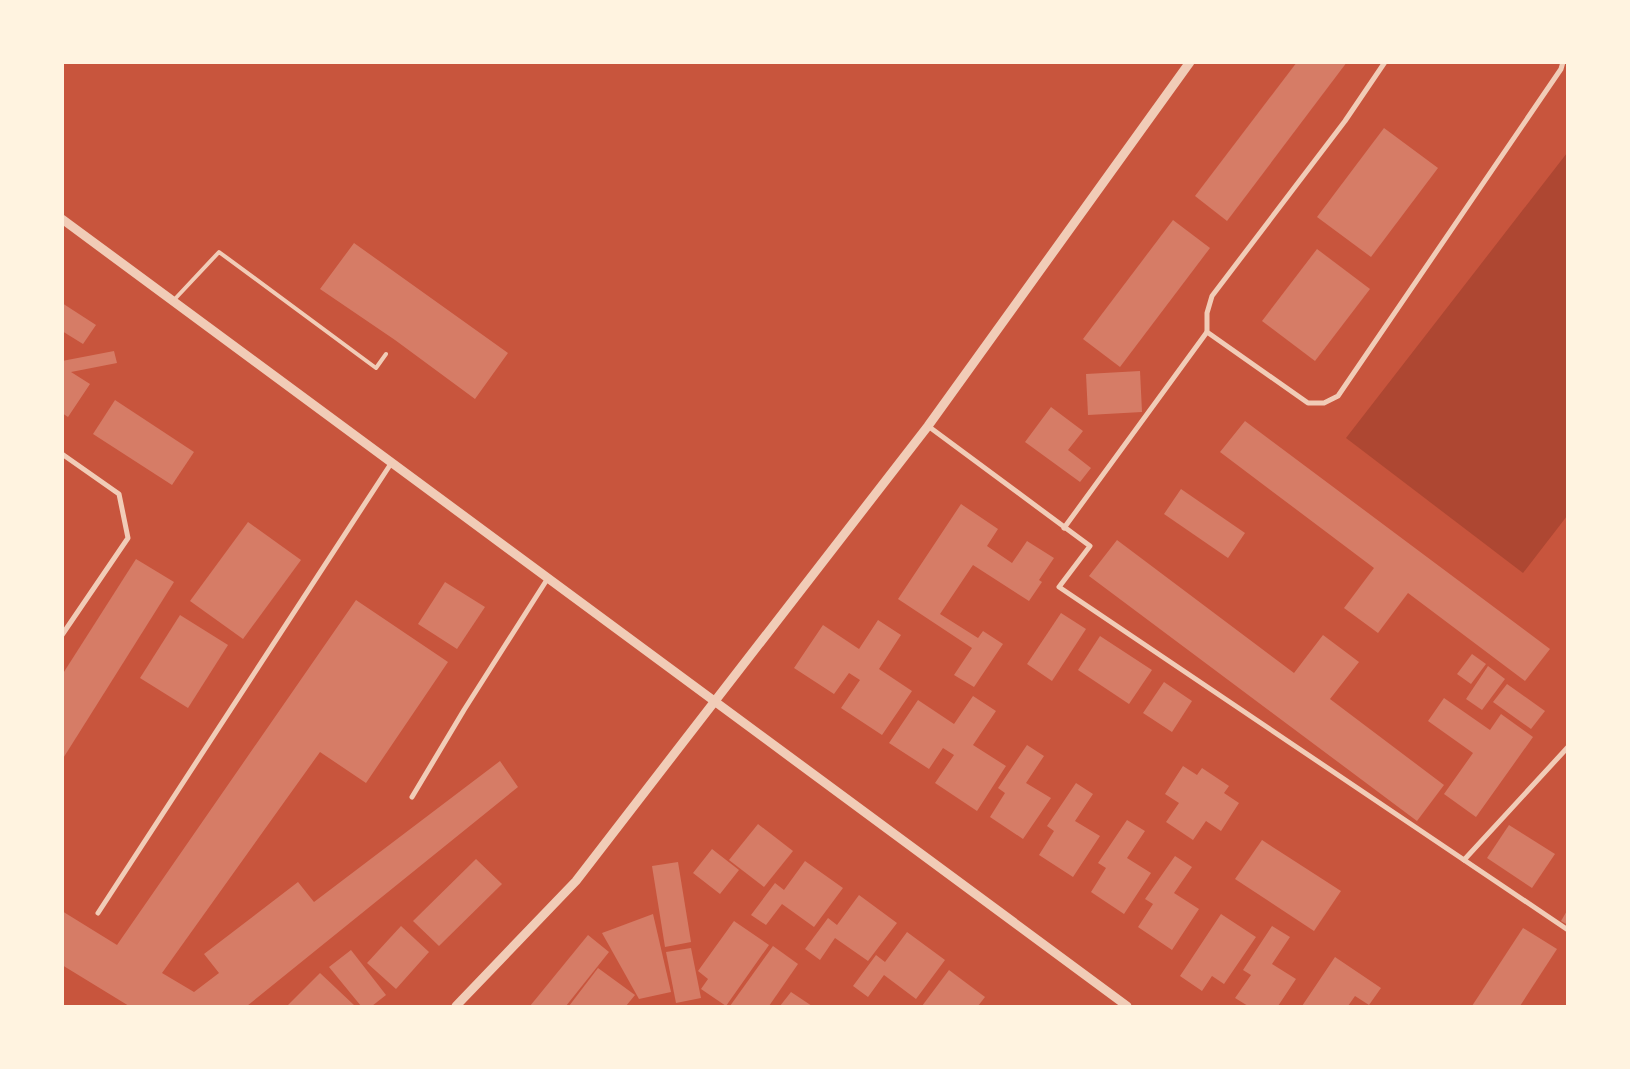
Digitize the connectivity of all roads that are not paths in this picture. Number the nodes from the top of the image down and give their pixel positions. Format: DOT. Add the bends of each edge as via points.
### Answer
graph roads {
  1 [pos="1190,62"];
  2 [pos="1385,62"];
  3 [pos="1563,62"];
  4 [pos="62,219"];
  5 [pos="173,301"];
  6 [pos="1207,332"];
  7 [pos="386,354"];
  8 [pos="928,426"];
  9 [pos="62,454"];
  10 [pos="392,462"];
  11 [pos="1064,528"];
  12 [pos="548,578"];
  13 [pos="62,634"];
  14 [pos="715,702"];
  15 [pos="1568,746"];
  16 [pos="412,797"];
  17 [pos="1464,860"];
  18 [pos="98,913"];
  19 [pos="1568,930"];
  20 [pos="456,1006"];
  21 [pos="1127,1006"];
  1 -- 8 [label="street"];
  2 -- 6 [label="street" via="1345,121 1212,296 1207,313"];
  3 -- 6 [label="street" via="1338,396 1324,404 1308,403"];
  4 -- 5 [label="street"];
  5 -- 7 [label="lane" via="219,252 376,368"];
  5 -- 10 [label="street"];
  6 -- 11 [label="street"];
  8 -- 11 [label="street"];
  8 -- 14 [label="street"];
  9 -- 13 [label="street" via="119,494 128,538"];
  10 -- 12 [label="street"];
  10 -- 18 [label="street"];
  11 -- 17 [label="street" via="1090,546 1059,587"];
  12 -- 14 [label="street"];
  12 -- 16 [label="street"];
  14 -- 20 [label="street" via="576,881"];
  14 -- 21 [label="street"];
  15 -- 17 [label="street"];
  17 -- 19 [label="street"];
}
